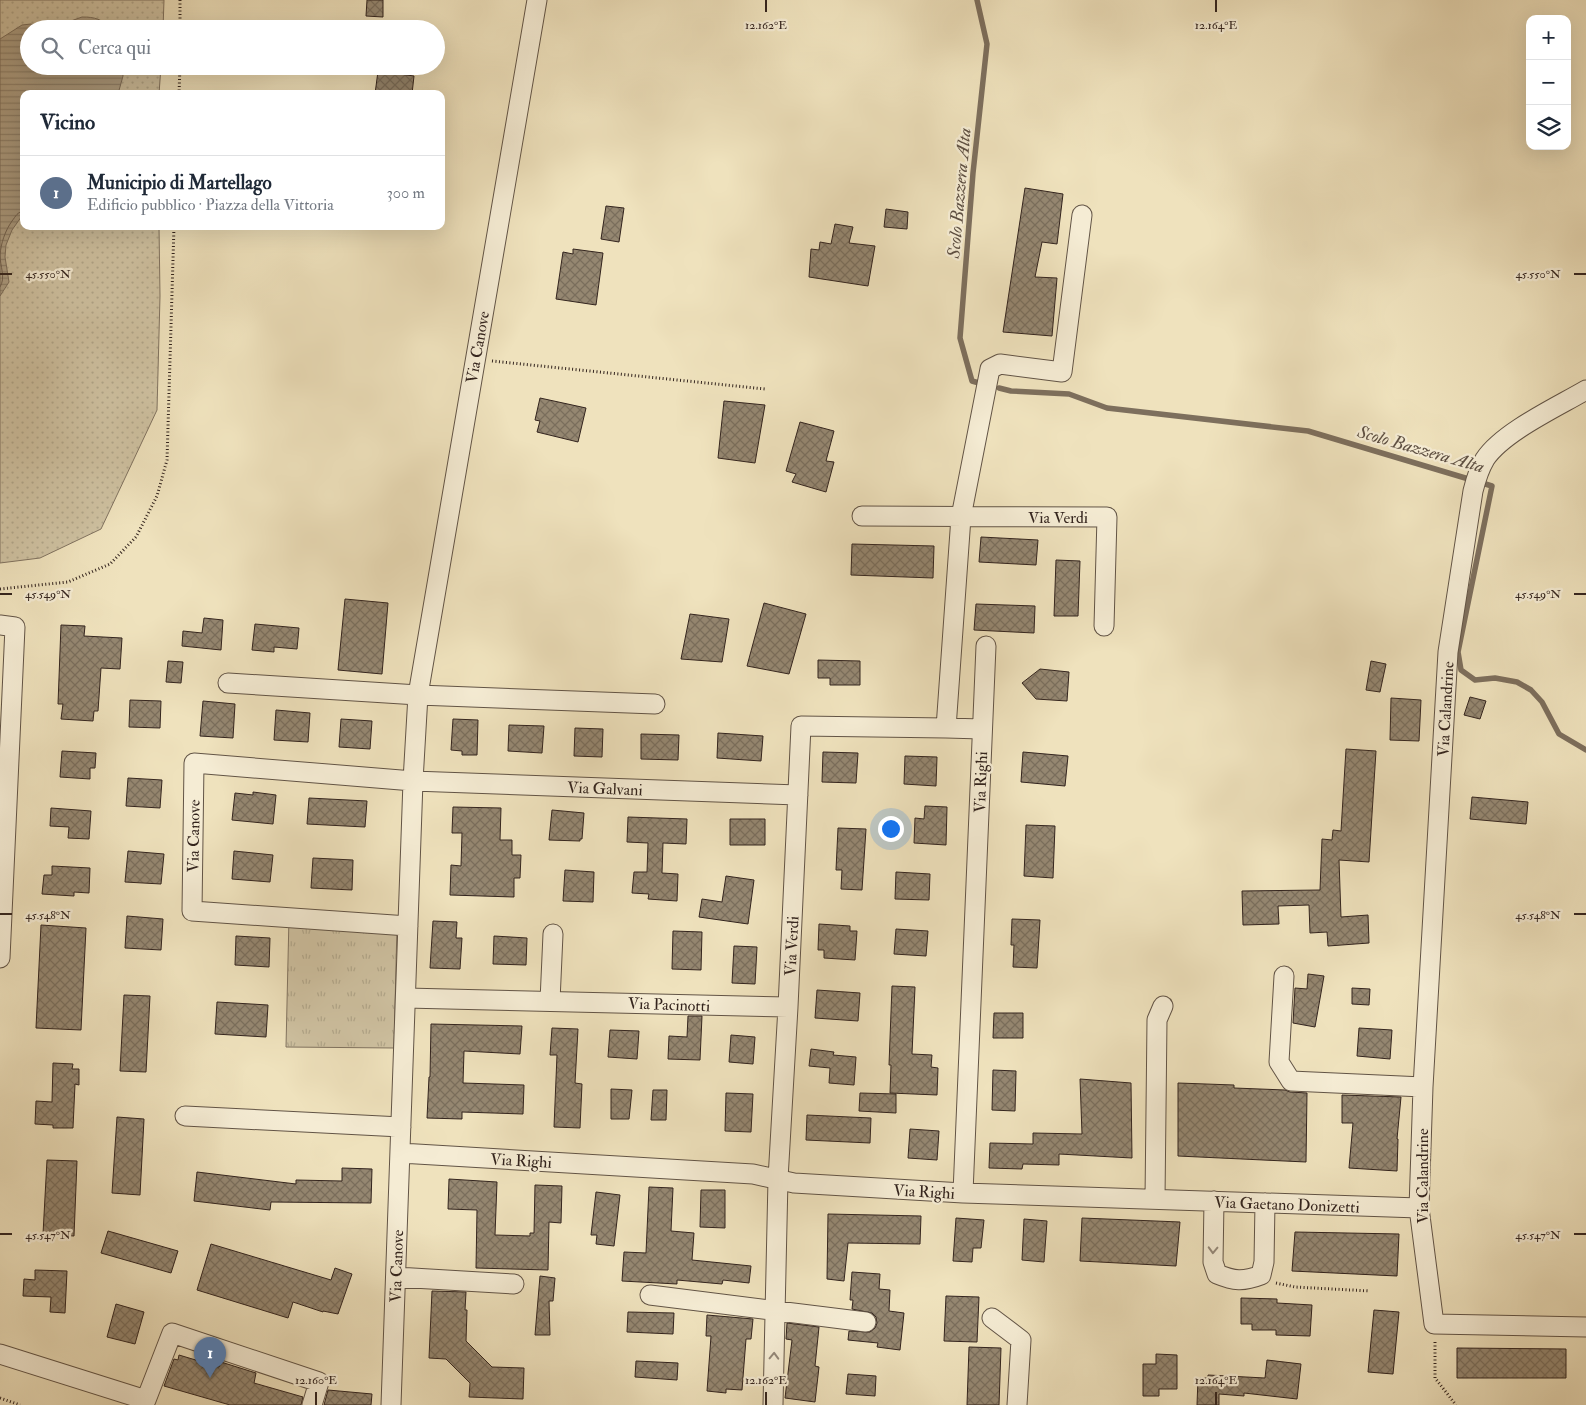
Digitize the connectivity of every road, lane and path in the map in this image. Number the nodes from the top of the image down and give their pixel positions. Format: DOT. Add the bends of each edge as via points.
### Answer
graph roads {
  1 [pos="180,0"];
  2 [pos="537,0"];
  3 [pos="180,20"];
  4 [pos="180,75"];
  5 [pos="179,90"];
  6 [pos="1082,215"];
  7 [pos="174,230"];
  8 [pos="475,359"];
  9 [pos="765,389"];
  10 [pos="1586,390"];
  11 [pos="862,516"];
  12 [pos="961,517"];
  13 [pos="0,589"];
  14 [pos="0,625"];
  15 [pos="1104,626"];
  16 [pos="986,646"];
  17 [pos="6,660"];
  18 [pos="228,683"];
  19 [pos="418,695"];
  20 [pos="655,704"];
  21 [pos="946,728"];
  22 [pos="982,729"];
  23 [pos="412,781"];
  24 [pos="798,795"];
  25 [pos="408,926"];
  26 [pos="553,934"];
  27 [pos="0,958"];
  28 [pos="1284,976"];
  29 [pos="406,998"];
  30 [pos="550,1001"];
  31 [pos="1163,1006"];
  32 [pos="788,1007"];
  33 [pos="1424,1087"];
  34 [pos="185,1116"];
  35 [pos="401,1127"];
  36 [pos="400,1153"];
  37 [pos="778,1179"];
  38 [pos="963,1193"];
  39 [pos="1156,1199"];
  40 [pos="1214,1202"];
  41 [pos="1265,1203"];
  42 [pos="1418,1208"];
  43 [pos="1261,1272"];
  44 [pos="396,1277"];
  45 [pos="514,1284"];
  46 [pos="1370,1291"];
  47 [pos="650,1295"];
  48 [pos="775,1310"];
  49 [pos="992,1318"];
  50 [pos="866,1322"];
  51 [pos="1434,1324"];
  52 [pos="1586,1327"];
  53 [pos="0,1354"];
  54 [pos="0,1398"];
  55 [pos="20,1405"];
  56 [pos="312,1405"];
  57 [pos="391,1405"];
  58 [pos="773,1405"];
  59 [pos="1017,1405"];
  60 [pos="1456,1405"];
  1 -- 3 [label="path"];
  2 -- 8 [label="street, Via Canove"];
  4 -- 5 [label="path"];
  6 -- 12 [label="street" via="1062,372 1000,364 990,369"];
  7 -- 13 [label="path" via="166,460 157,496 136,537 110,564 68,582"];
  8 -- 9 [label="path"];
  8 -- 19 [label="street, Via Canove"];
  10 -- 33 [label="street, Via Calandrine" via="1497,444 1485,458 1473,491 1448,652"];
  11 -- 12 [label="street, Via Verdi"];
  12 -- 15 [label="street, Via Verdi" via="1107,517"];
  12 -- 21 [label="street"];
  14 -- 17 [label="street" via="15,626"];
  16 -- 22 [label="street, Via Righi"];
  17 -- 27 [label="street"];
  18 -- 19 [label="street"];
  19 -- 20 [label="street"];
  19 -- 23 [label="street, Via Canove"];
  21 -- 22 [label="street, Via Verdi"];
  21 -- 24 [label="street, Via Verdi" via="801,726"];
  22 -- 38 [label="street, Via Righi"];
  23 -- 24 [label="street, Via Galvani"];
  23 -- 25 [label="street, Via Canove"];
  23 -- 25 [label="street, Via Canove" via="194,763 192,911"];
  24 -- 32 [label="street, Via Verdi"];
  25 -- 29 [label="street, Via Canove"];
  26 -- 30 [label="street"];
  28 -- 33 [label="street" via="1279,1062 1291,1081"];
  29 -- 30 [label="street, Via Pacinotti"];
  29 -- 35 [label="street, Via Canove"];
  30 -- 32 [label="street, Via Pacinotti"];
  31 -- 39 [label="street" via="1157,1020"];
  32 -- 37 [label="street, Via Verdi"];
  33 -- 42 [label="street, Via Calandrine"];
  34 -- 35 [label="street"];
  35 -- 36 [label="street, Via Canove"];
  36 -- 37 [label="street, Via Righi" via="753,1174"];
  36 -- 44 [label="street, Via Canove"];
  37 -- 38 [label="street, Via Righi" via="794,1183"];
  37 -- 48 [label="street, Via Verdi"];
  38 -- 39 [label="street, Via Gaetano Donizetti"];
  39 -- 40 [label="street, Via Gaetano Donizetti"];
  40 -- 41 [label="street, Via Gaetano Donizetti"];
  40 -- 43 [label="street, one-way" via="1213,1262 1217,1274 1231,1280 1248,1280"];
  41 -- 42 [label="street, Via Gaetano Donizetti"];
  41 -- 43 [label="street"];
  42 -- 51 [label="street, Via Calandrine"];
  43 -- 46 [label="path" via="1277,1283 1295,1287"];
  44 -- 45 [label="street"];
  44 -- 57 [label="street, Via Canove"];
  47 -- 48 [label="street"];
  48 -- 50 [label="street"];
  58 -- 48 [label="street, Via Verdi, one-way"];
  49 -- 59 [label="street" via="1021,1340"];
  51 -- 52 [label="street"];
  51 -- 60 [label="path" via="1435,1378"];
  53 -- 56 [label="street" via="146,1400 172,1333 319,1382"];
  54 -- 55 [label="path"];
}
